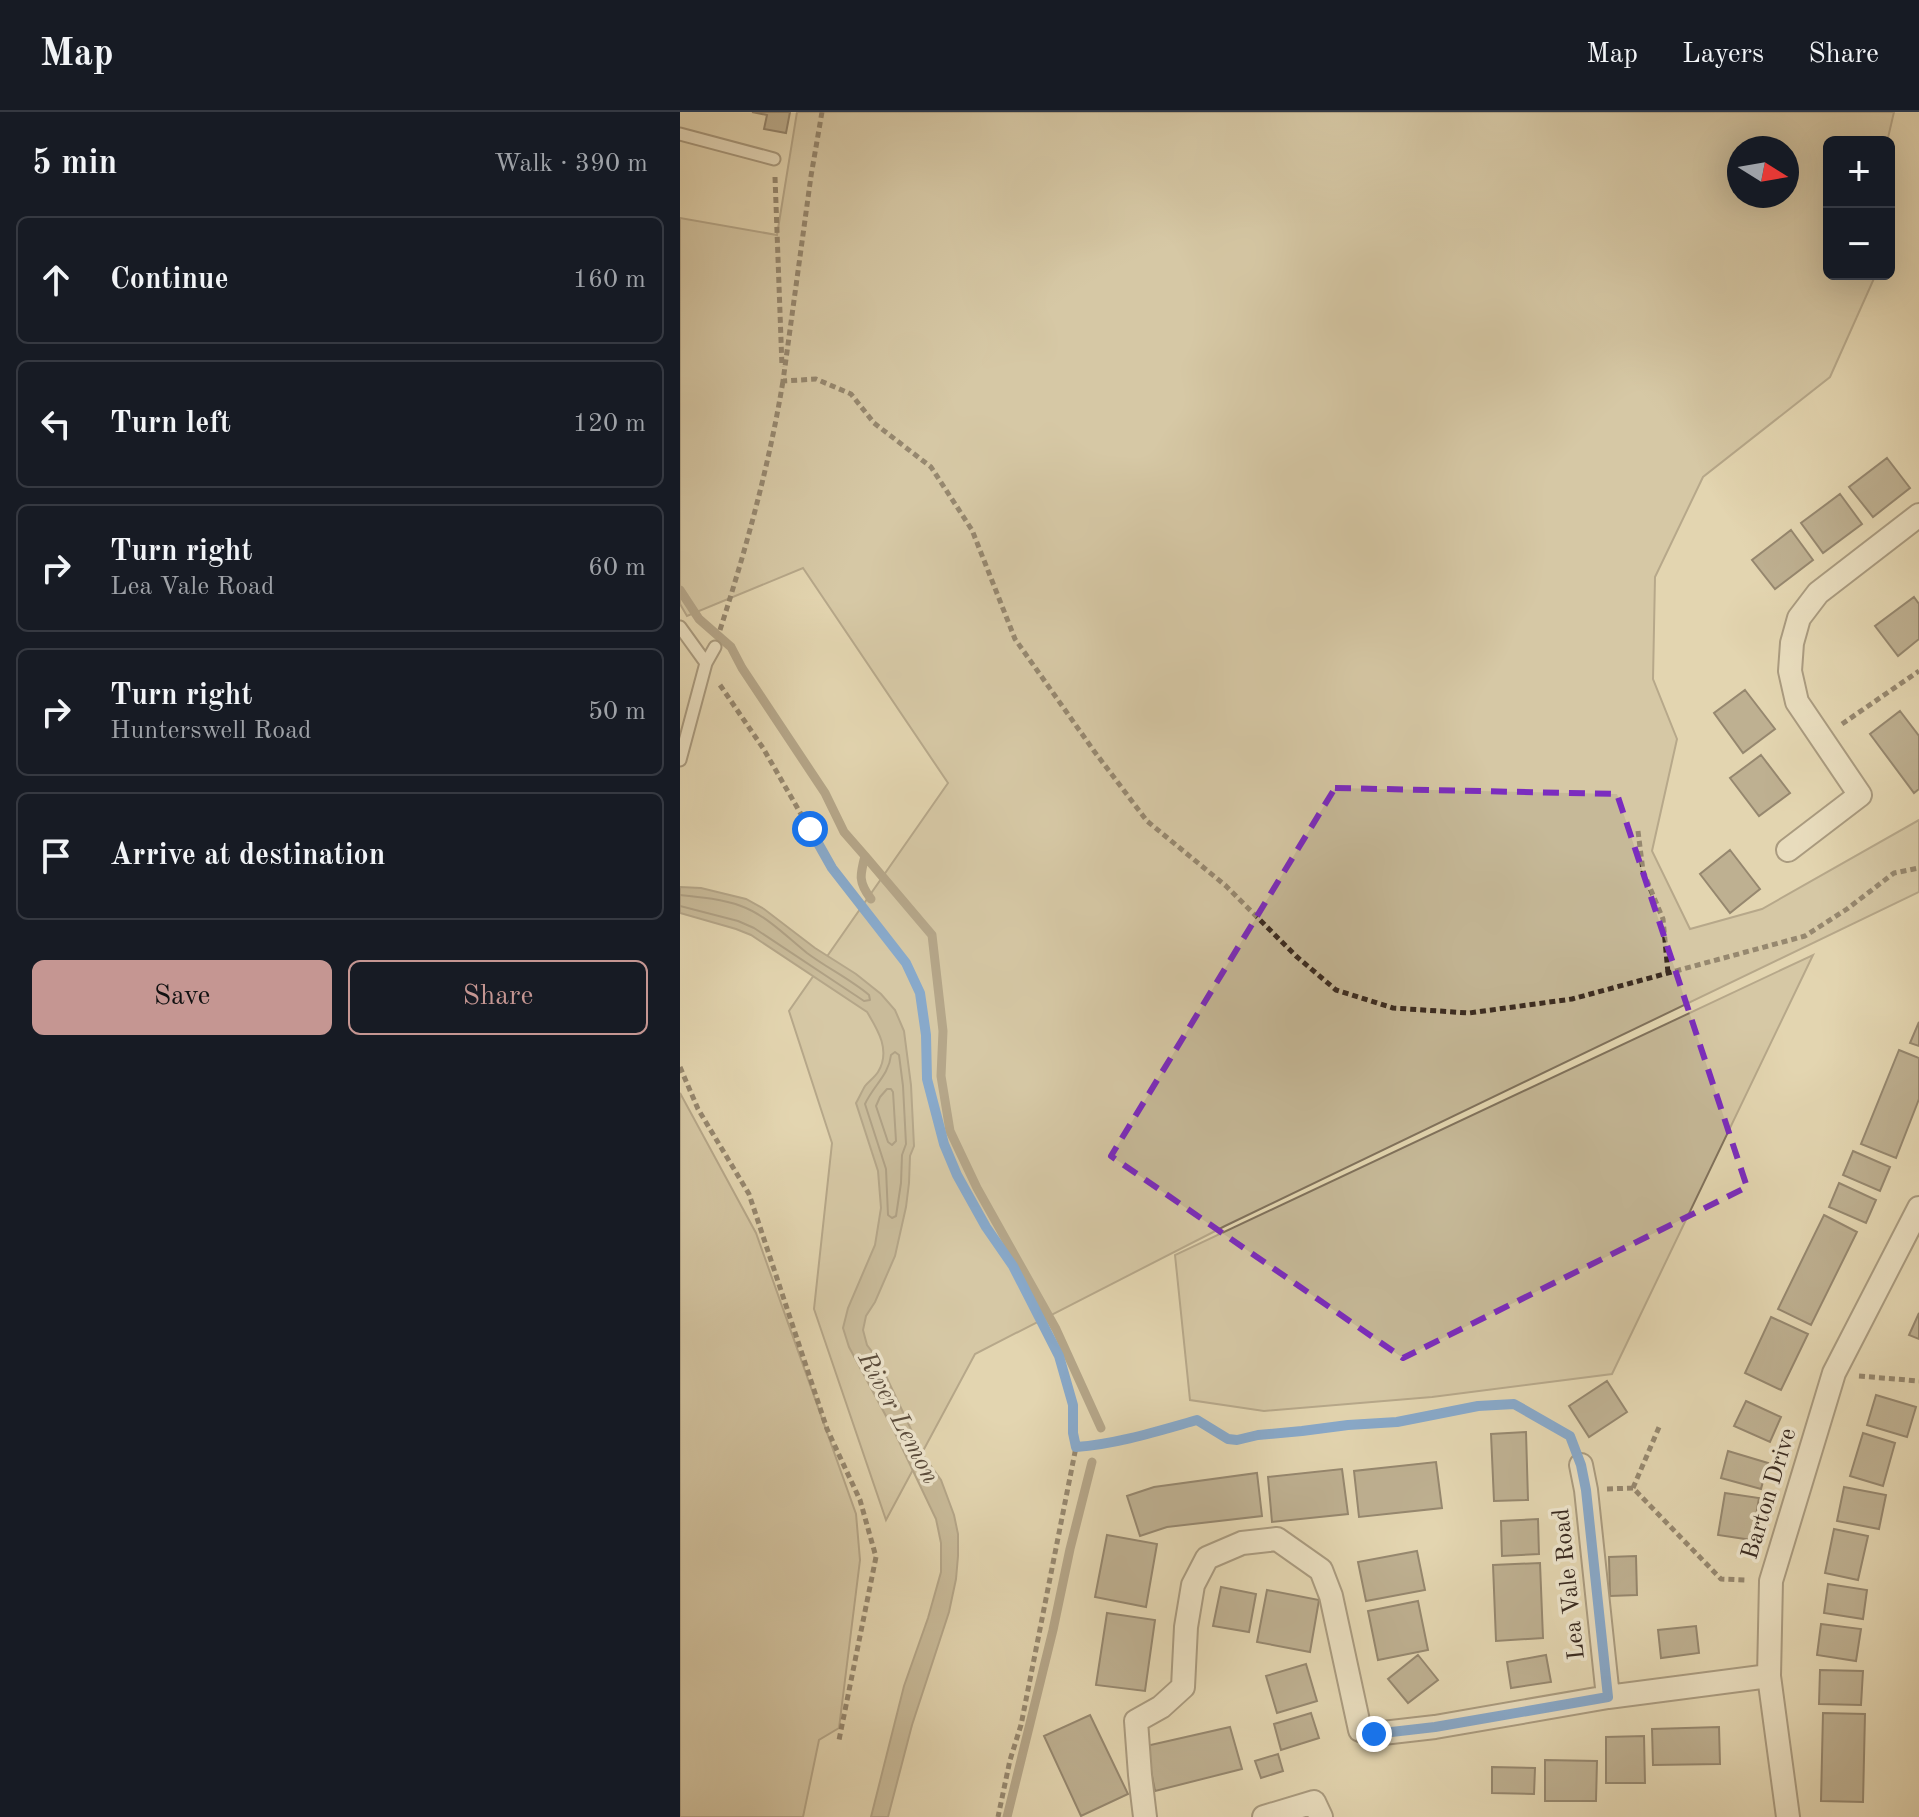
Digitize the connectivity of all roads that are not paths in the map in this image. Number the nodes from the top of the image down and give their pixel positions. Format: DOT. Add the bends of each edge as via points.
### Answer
graph roads {
  1 [pos="680,134"];
  2 [pos="774,159"];
  3 [pos="1919,515"];
  4 [pos="680,627"];
  5 [pos="715,647"];
  6 [pos="706,663"];
  7 [pos="680,760"];
  8 [pos="1788,850"];
  9 [pos="1919,1208"];
  10 [pos="1581,1465"];
  11 [pos="1769,1676"];
  12 [pos="1608,1697"];
  13 [pos="1145,1817"];
  14 [pos="1264,1817"];
  15 [pos="1321,1817"];
  16 [pos="1788,1817"];
  1 -- 2 [label="lane"];
  3 -- 8 [label="street" via="1818,593 1799,618 1790,671 1797,702 1860,795"];
  4 -- 6 [label="lane"];
  5 -- 6 [label="lane"];
  6 -- 7 [label="lane"];
  9 -- 11 [label="street, Barton Drive" via="1834,1373 1771,1581"];
  10 -- 12 [label="street, Lea Vale Road"];
  11 -- 12 [label="street"];
  11 -- 16 [label="street, Barton Drive"];
  12 -- 13 [label="street" via="1435,1727 1374,1734 1360,1730 1321,1570 1277,1539 1242,1543 1207,1558 1193,1585 1183,1687 1136,1721"];
  14 -- 15 [label="street" via="1314,1802"];
}
